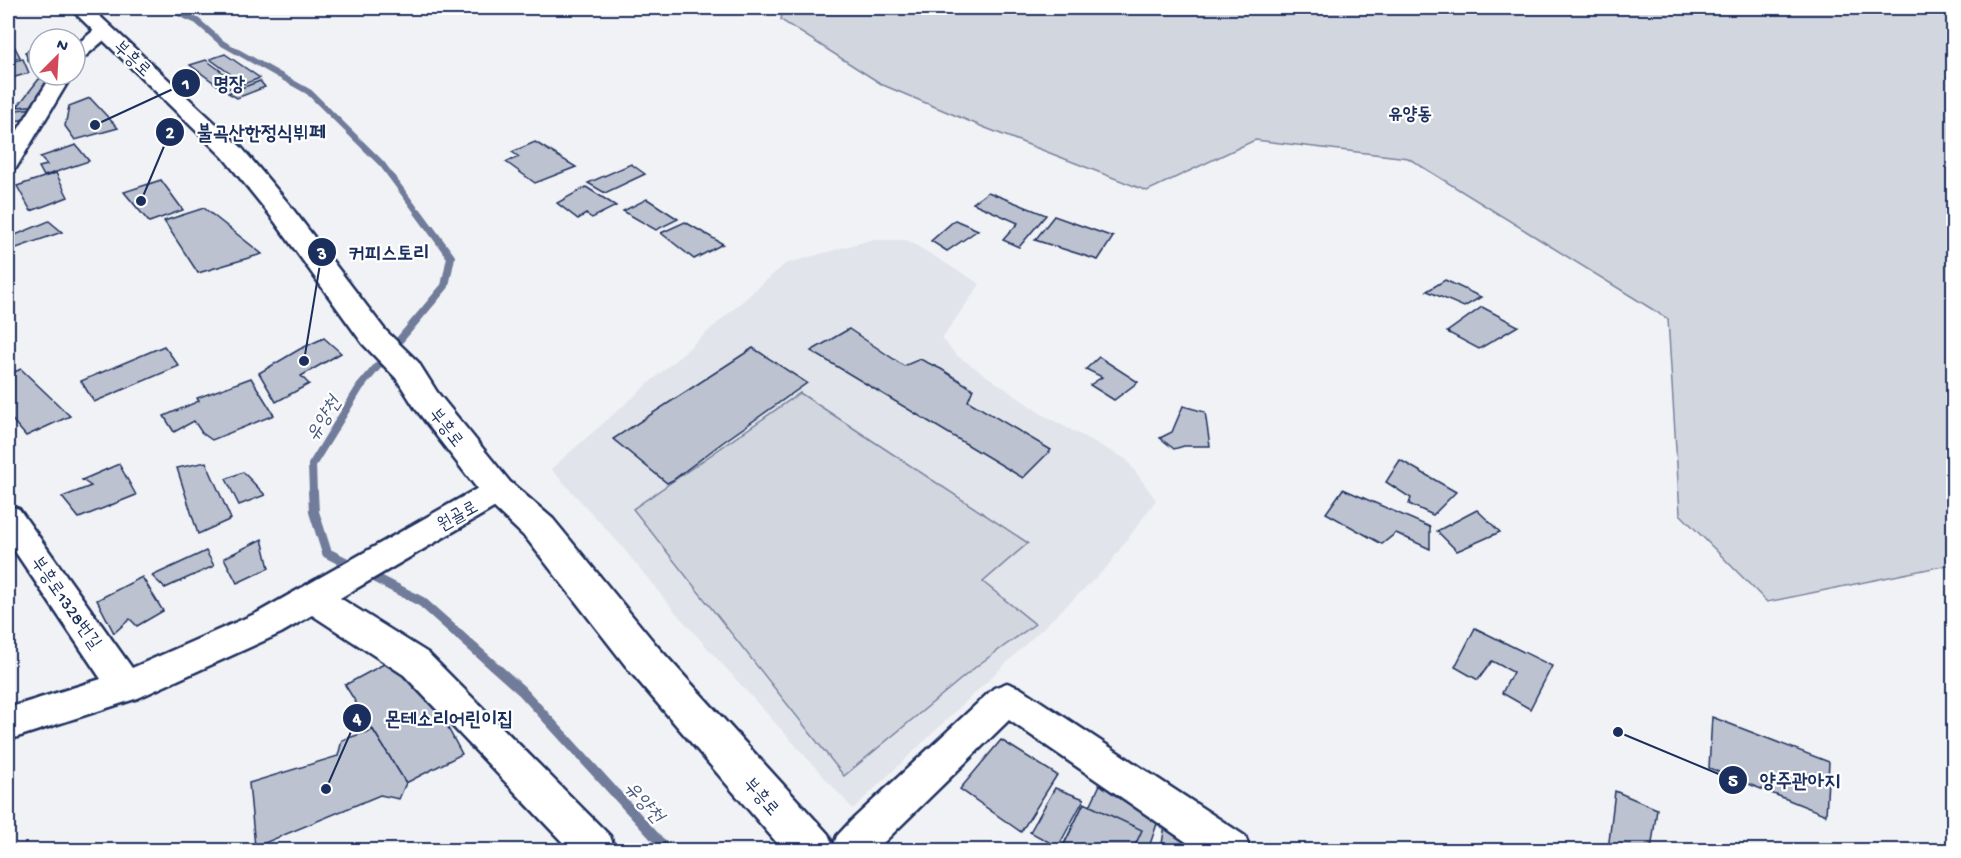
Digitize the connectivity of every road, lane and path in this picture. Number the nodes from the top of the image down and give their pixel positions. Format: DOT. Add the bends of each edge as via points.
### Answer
graph roads {
  1 [pos="80,8"];
  2 [pos="104,31"];
  3 [pos="87,45"];
  4 [pos="55,87"];
  5 [pos="8,163"];
  6 [pos="498,491"];
  7 [pos="8,517"];
  8 [pos="324,591"];
  9 [pos="126,687"];
  10 [pos="8,724"];
  11 [pos="596,850"];
  12 [pos="812,850"];
  13 [pos="851,850"];
  14 [pos="1231,850"];
  1 -- 2 [label="main road, 부흥로"];
  2 -- 3 [label="street"];
  2 -- 6 [label="main road, 부흥로" via="232,152 374,337 407,370"];
  4 -- 5 [label="street"];
  6 -- 8 [label="street, 원골로"];
  6 -- 12 [label="main road, 부흥로" via="540,529 643,658"];
  7 -- 9 [label="street, 부흥로1328번길"];
  8 -- 9 [label="street, 원골로" via="268,622"];
  8 -- 11 [label="street" via="417,664"];
  9 -- 10 [label="street, 원골로"];
  13 -- 14 [label="street" via="1007,699"];
}
